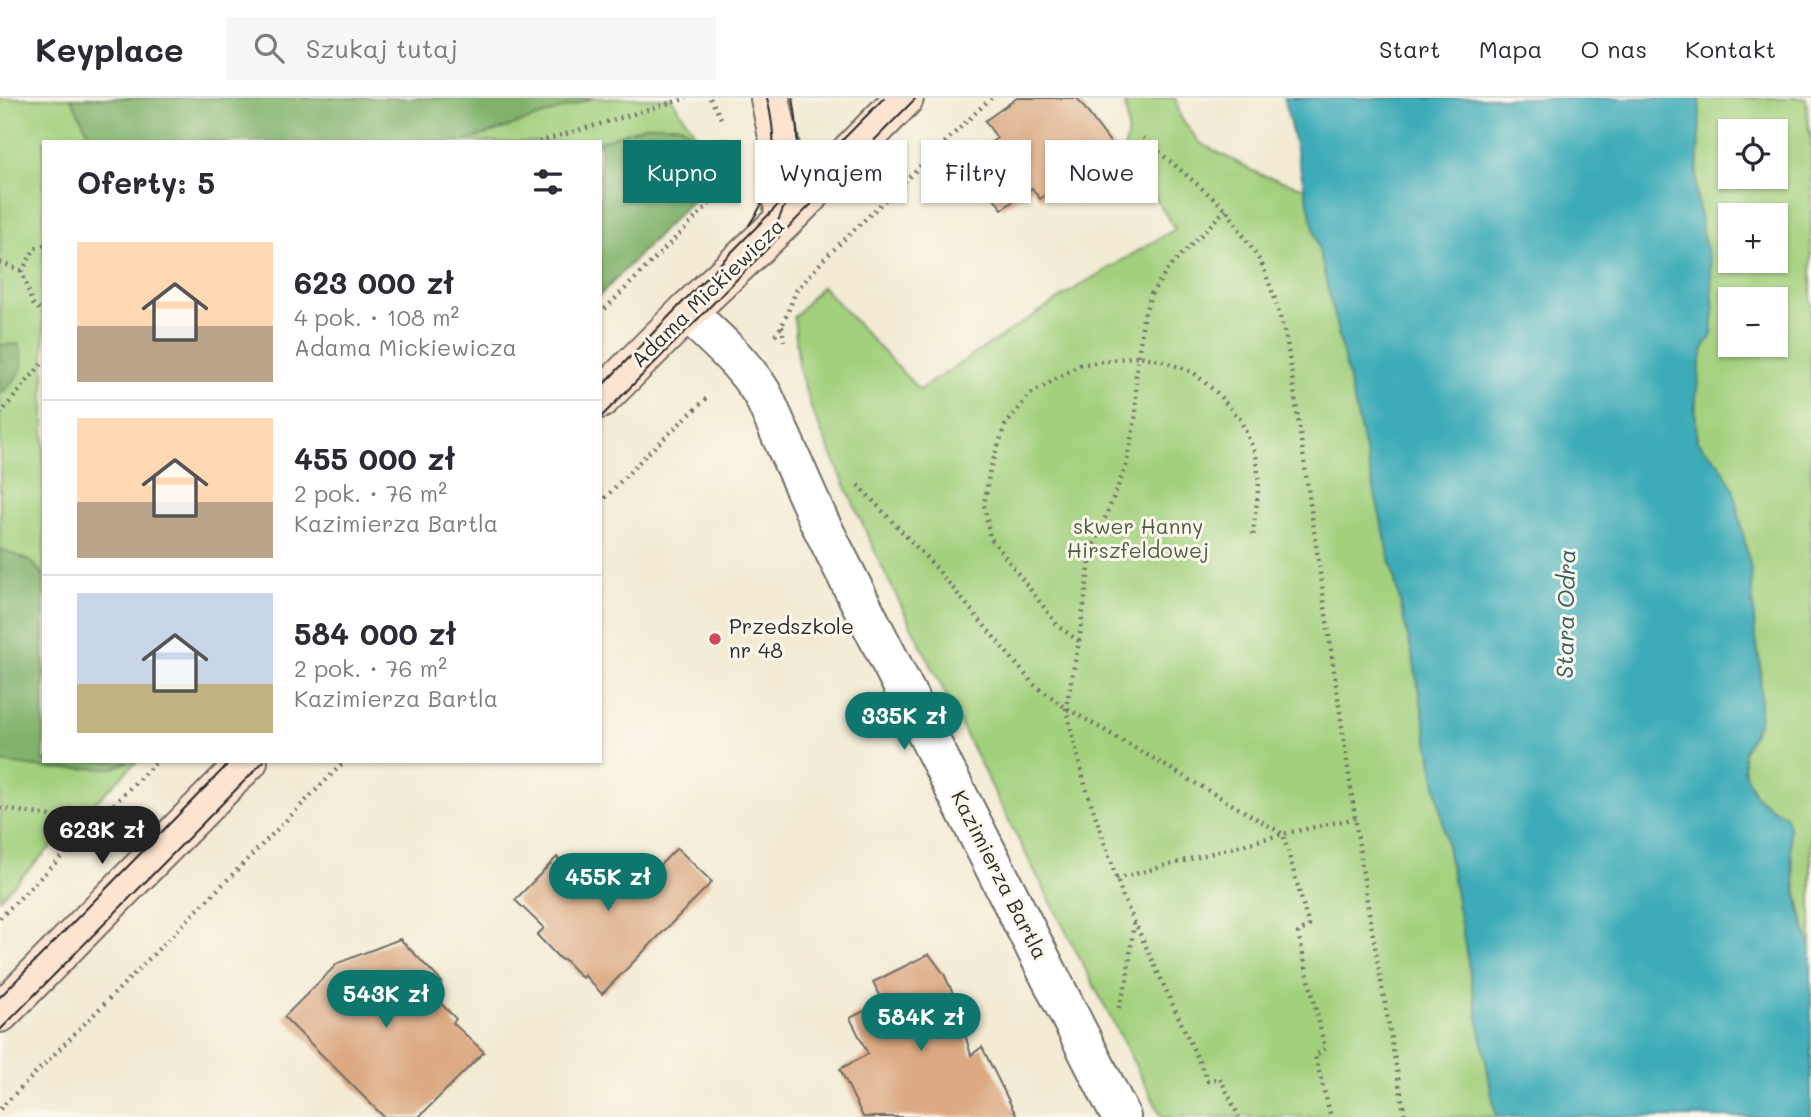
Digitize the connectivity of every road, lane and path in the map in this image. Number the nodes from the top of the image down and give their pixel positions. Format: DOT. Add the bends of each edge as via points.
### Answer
graph roads {
  1 [pos="687,98"];
  2 [pos="710,98"];
  3 [pos="770,98"];
  4 [pos="904,98"];
  5 [pos="991,98"];
  6 [pos="724,123"];
  7 [pos="726,136"];
  8 [pos="1143,138"];
  9 [pos="546,140"];
  10 [pos="1226,209"];
  11 [pos="784,220"];
  12 [pos="42,246"];
  13 [pos="0,262"];
  14 [pos="22,271"];
  15 [pos="42,312"];
  16 [pos="602,312"];
  17 [pos="687,312"];
  18 [pos="782,326"];
  19 [pos="775,334"];
  20 [pos="785,348"];
  21 [pos="1138,356"];
  22 [pos="42,363"];
  23 [pos="712,393"];
  24 [pos="602,397"];
  25 [pos="0,414"];
  26 [pos="855,482"];
  27 [pos="602,501"];
  28 [pos="1253,536"];
  29 [pos="1079,641"];
  30 [pos="1066,708"];
  31 [pos="155,763"];
  32 [pos="245,763"];
  33 [pos="343,763"];
  34 [pos="0,808"];
  35 [pos="1356,818"];
  36 [pos="94,823"];
  37 [pos="1283,834"];
  38 [pos="1116,879"];
  39 [pos="0,918"];
  40 [pos="1134,920"];
  41 [pos="0,1013"];
  42 [pos="1085,1044"];
  43 [pos="0,1109"];
  44 [pos="1121,1117"];
  45 [pos="1239,1117"];
  46 [pos="1331,1117"];
  47 [pos="1405,1117"];
  1 -- 9 [label="path"];
  2 -- 6 [label="path"];
  3 -- 11 [label="main road" via="780,146"];
  4 -- 11 [label="main road, Adama Mickiewicza"];
  5 -- 18 [label="path" via="824,259 796,291"];
  7 -- 16 [label="path" via="730,163 712,201"];
  8 -- 10 [label="path"];
  10 -- 21 [label="path" via="1168,269 1151,294"];
  10 -- 35 [label="path" via="1262,264 1287,342"];
  11 -- 17 [label="main road, Adama Mickiewicza"];
  12 -- 14 [label="path" via="35,248"];
  13 -- 14 [label="path"];
  14 -- 15 [label="path" via="32,303"];
  17 -- 24 [label="main road, Adama Mickiewicza"];
  17 -- 42 [label="street, Kazimierza Bartla" via="753,378 819,521"];
  18 -- 19 [label="path"];
  18 -- 20 [label="path"];
  21 -- 28 [label="path" via="1194,373 1240,419 1256,455 1259,482"];
  21 -- 29 [label="path" via="1136,414 1126,466 1091,553"];
  21 -- 29 [label="path" via="1080,365 1030,395 1005,426 990,469 984,506 990,537 1059,627"];
  22 -- 25 [label="path"];
  23 -- 27 [label="path"];
  26 -- 30 [label="path" via="937,569 1033,684"];
  29 -- 30 [label="path"];
  30 -- 37 [label="path"];
  30 -- 38 [label="path" via="1084,785"];
  31 -- 36 [label="path"];
  32 -- 41 [label="main road"];
  33 -- 43 [label="path"];
  34 -- 36 [label="path"];
  35 -- 37 [label="path"];
  35 -- 47 [label="path"];
  36 -- 39 [label="path"];
  37 -- 38 [label="path"];
  37 -- 46 [label="path" via="1309,926 1297,933 1325,1048 1315,1056"];
  38 -- 40 [label="path"];
  40 -- 42 [label="path" via="1119,1010 1110,1030"];
  40 -- 45 [label="path" via="1208,1081 1220,1077"];
  42 -- 44 [label="street, Kazimierza Bartla"];
}
